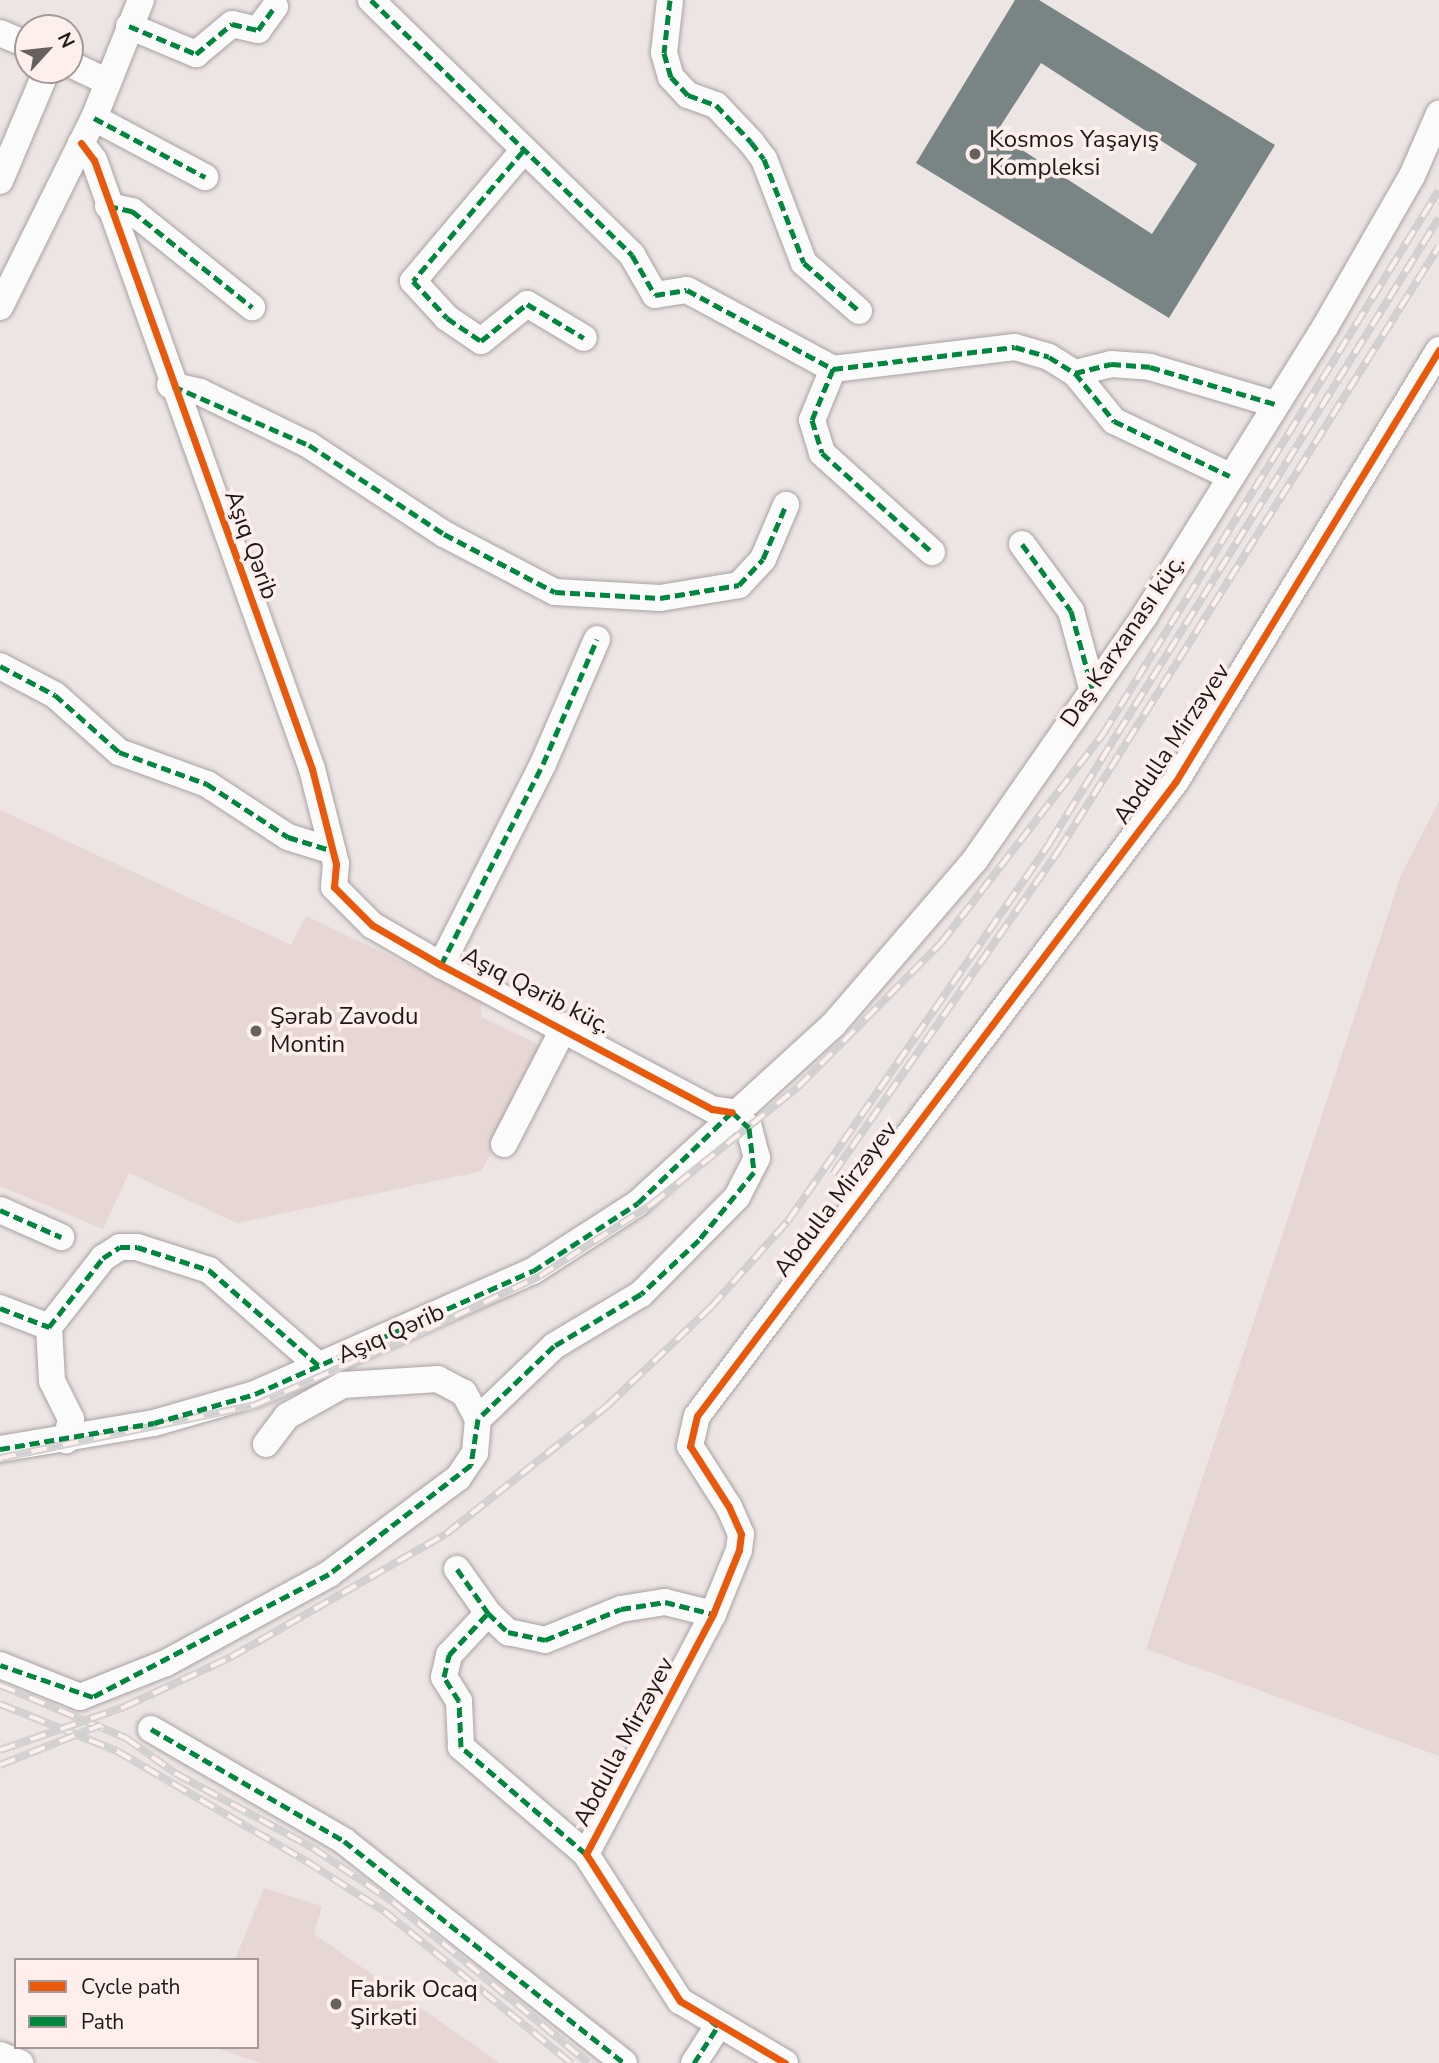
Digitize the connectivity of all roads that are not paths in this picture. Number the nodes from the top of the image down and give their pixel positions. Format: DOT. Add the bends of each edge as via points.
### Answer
graph roads {
  1 [pos="142,0"];
  2 [pos="371,0"];
  3 [pos="670,0"];
  4 [pos="275,7"];
  5 [pos="130,26"];
  6 [pos="84,71"];
  7 [pos="108,82"];
  8 [pos="41,84"];
  9 [pos="1439,114"];
  10 [pos="94,118"];
  11 [pos="82,143"];
  12 [pos="523,151"];
  13 [pos="205,177"];
  14 [pos="0,181"];
  15 [pos="108,206"];
  16 [pos="0,307"];
  17 [pos="251,307"];
  18 [pos="859,311"];
  19 [pos="584,338"];
  20 [pos="1439,350"];
  21 [pos="833,369"];
  22 [pos="1075,373"];
  23 [pos="170,385"];
  24 [pos="1275,404"];
  25 [pos="1230,476"];
  26 [pos="786,505"];
  27 [pos="1022,544"];
  28 [pos="932,552"];
  29 [pos="597,639"];
  30 [pos="0,666"];
  31 [pos="1092,688"];
  32 [pos="333,851"];
  33 [pos="334,887"];
  34 [pos="441,965"];
  35 [pos="565,1026"];
  36 [pos="732,1112"];
  37 [pos="504,1144"];
  38 [pos="0,1210"];
  39 [pos="61,1237"];
  40 [pos="0,1308"];
  41 [pos="49,1327"];
  42 [pos="319,1366"];
  43 [pos="478,1419"];
  44 [pos="65,1440"];
  45 [pos="266,1444"];
  46 [pos="0,1449"];
  47 [pos="457,1569"];
  48 [pos="488,1613"];
  49 [pos="713,1614"];
  50 [pos="0,1665"];
  51 [pos="151,1730"];
  52 [pos="586,1854"];
  53 [pos="718,2026"];
  54 [pos="0,2055"];
  55 [pos="20,2063"];
  56 [pos="624,2063"];
  57 [pos="694,2063"];
  58 [pos="785,2063"];
  1 -- 5 [label="street"];
  2 -- 12 [label="street"];
  3 -- 18 [label="street" via="664,53 671,77 688,95 716,106 751,142 774,180 804,263"];
  4 -- 5 [label="street" via="258,30 232,24 196,54"];
  5 -- 7 [label="street"];
  6 -- 7 [label="street"];
  7 -- 10 [label="street"];
  8 -- 14 [label="street"];
  9 -- 24 [label="street, Daş Karxanası küç." via="1412,176"];
  10 -- 11 [label="street"];
  10 -- 13 [label="street"];
  11 -- 15 [label="street, Aşıq Qərib"];
  11 -- 16 [label="street"];
  12 -- 19 [label="street" via="413,281 447,318 481,341 527,304"];
  12 -- 21 [label="street" via="632,255 655,295 687,290"];
  15 -- 17 [label="street" via="132,211"];
  15 -- 23 [label="street, Aşıq Qərib"];
  20 -- 49 [label="street, Abdulla Mirzəyev" via="1176,781 697,1416 690,1446 741,1534"];
  21 -- 22 [label="street" via="1014,347 1049,356"];
  21 -- 28 [label="street" via="812,420 822,453"];
  22 -- 24 [label="street" via="1111,364 1150,367"];
  22 -- 25 [label="street" via="1114,422"];
  23 -- 26 [label="street" via="200,392 309,445 444,534 555,592 660,598 739,585 763,559"];
  23 -- 32 [label="street, Aşıq Qərib" via="312,769"];
  24 -- 25 [label="street, Daş Karxanası küç."];
  25 -- 31 [label="street, Daş Karxanası küç."];
  27 -- 31 [label="street" via="1071,611"];
  29 -- 34 [label="street" via="543,764"];
  30 -- 32 [label="street" via="55,695 119,752 207,785 288,837"];
  31 -- 36 [label="street, Daş Karxanası küç." via="975,860 890,965 834,1024"];
  32 -- 33 [label="street, Aşıq Qərib"];
  33 -- 34 [label="street, Aşıq Qərib küç." via="372,925"];
  34 -- 35 [label="street, Aşıq Qərib küç."];
  35 -- 36 [label="street, Aşıq Qərib küç." via="712,1108"];
  35 -- 37 [label="street"];
  36 -- 42 [label="street, Aşıq Qərib" via="638,1203 534,1271"];
  36 -- 43 [label="street" via="749,1128 757,1158 737,1197 641,1294 570,1333"];
  38 -- 39 [label="street"];
  40 -- 41 [label="street"];
  41 -- 42 [label="street" via="103,1258 120,1247 137,1247 209,1270"];
  41 -- 44 [label="street" via="52,1381 71,1419"];
  42 -- 44 [label="street, Aşıq Qərib" via="242,1398"];
  43 -- 45 [label="street" via="464,1393 438,1379 343,1385 287,1416"];
  43 -- 50 [label="street" via="475,1453 458,1478 329,1574 166,1663 80,1697"];
  44 -- 46 [label="street, Aşıq Qərib"];
  47 -- 48 [label="street"];
  48 -- 49 [label="street" via="508,1632 545,1640 621,1609 665,1602"];
  48 -- 52 [label="street" via="449,1655 444,1671 459,1701 461,1747"];
  49 -- 52 [label="street, Abdulla Mirzəyev"];
  51 -- 56 [label="street" via="344,1841"];
  52 -- 53 [label="street, Abdulla Mirzəyev" via="634,1921 671,1991"];
  53 -- 57 [label="street"];
  53 -- 58 [label="street, Abdulla Mirzəyev"];
  54 -- 55 [label="street"];
}
